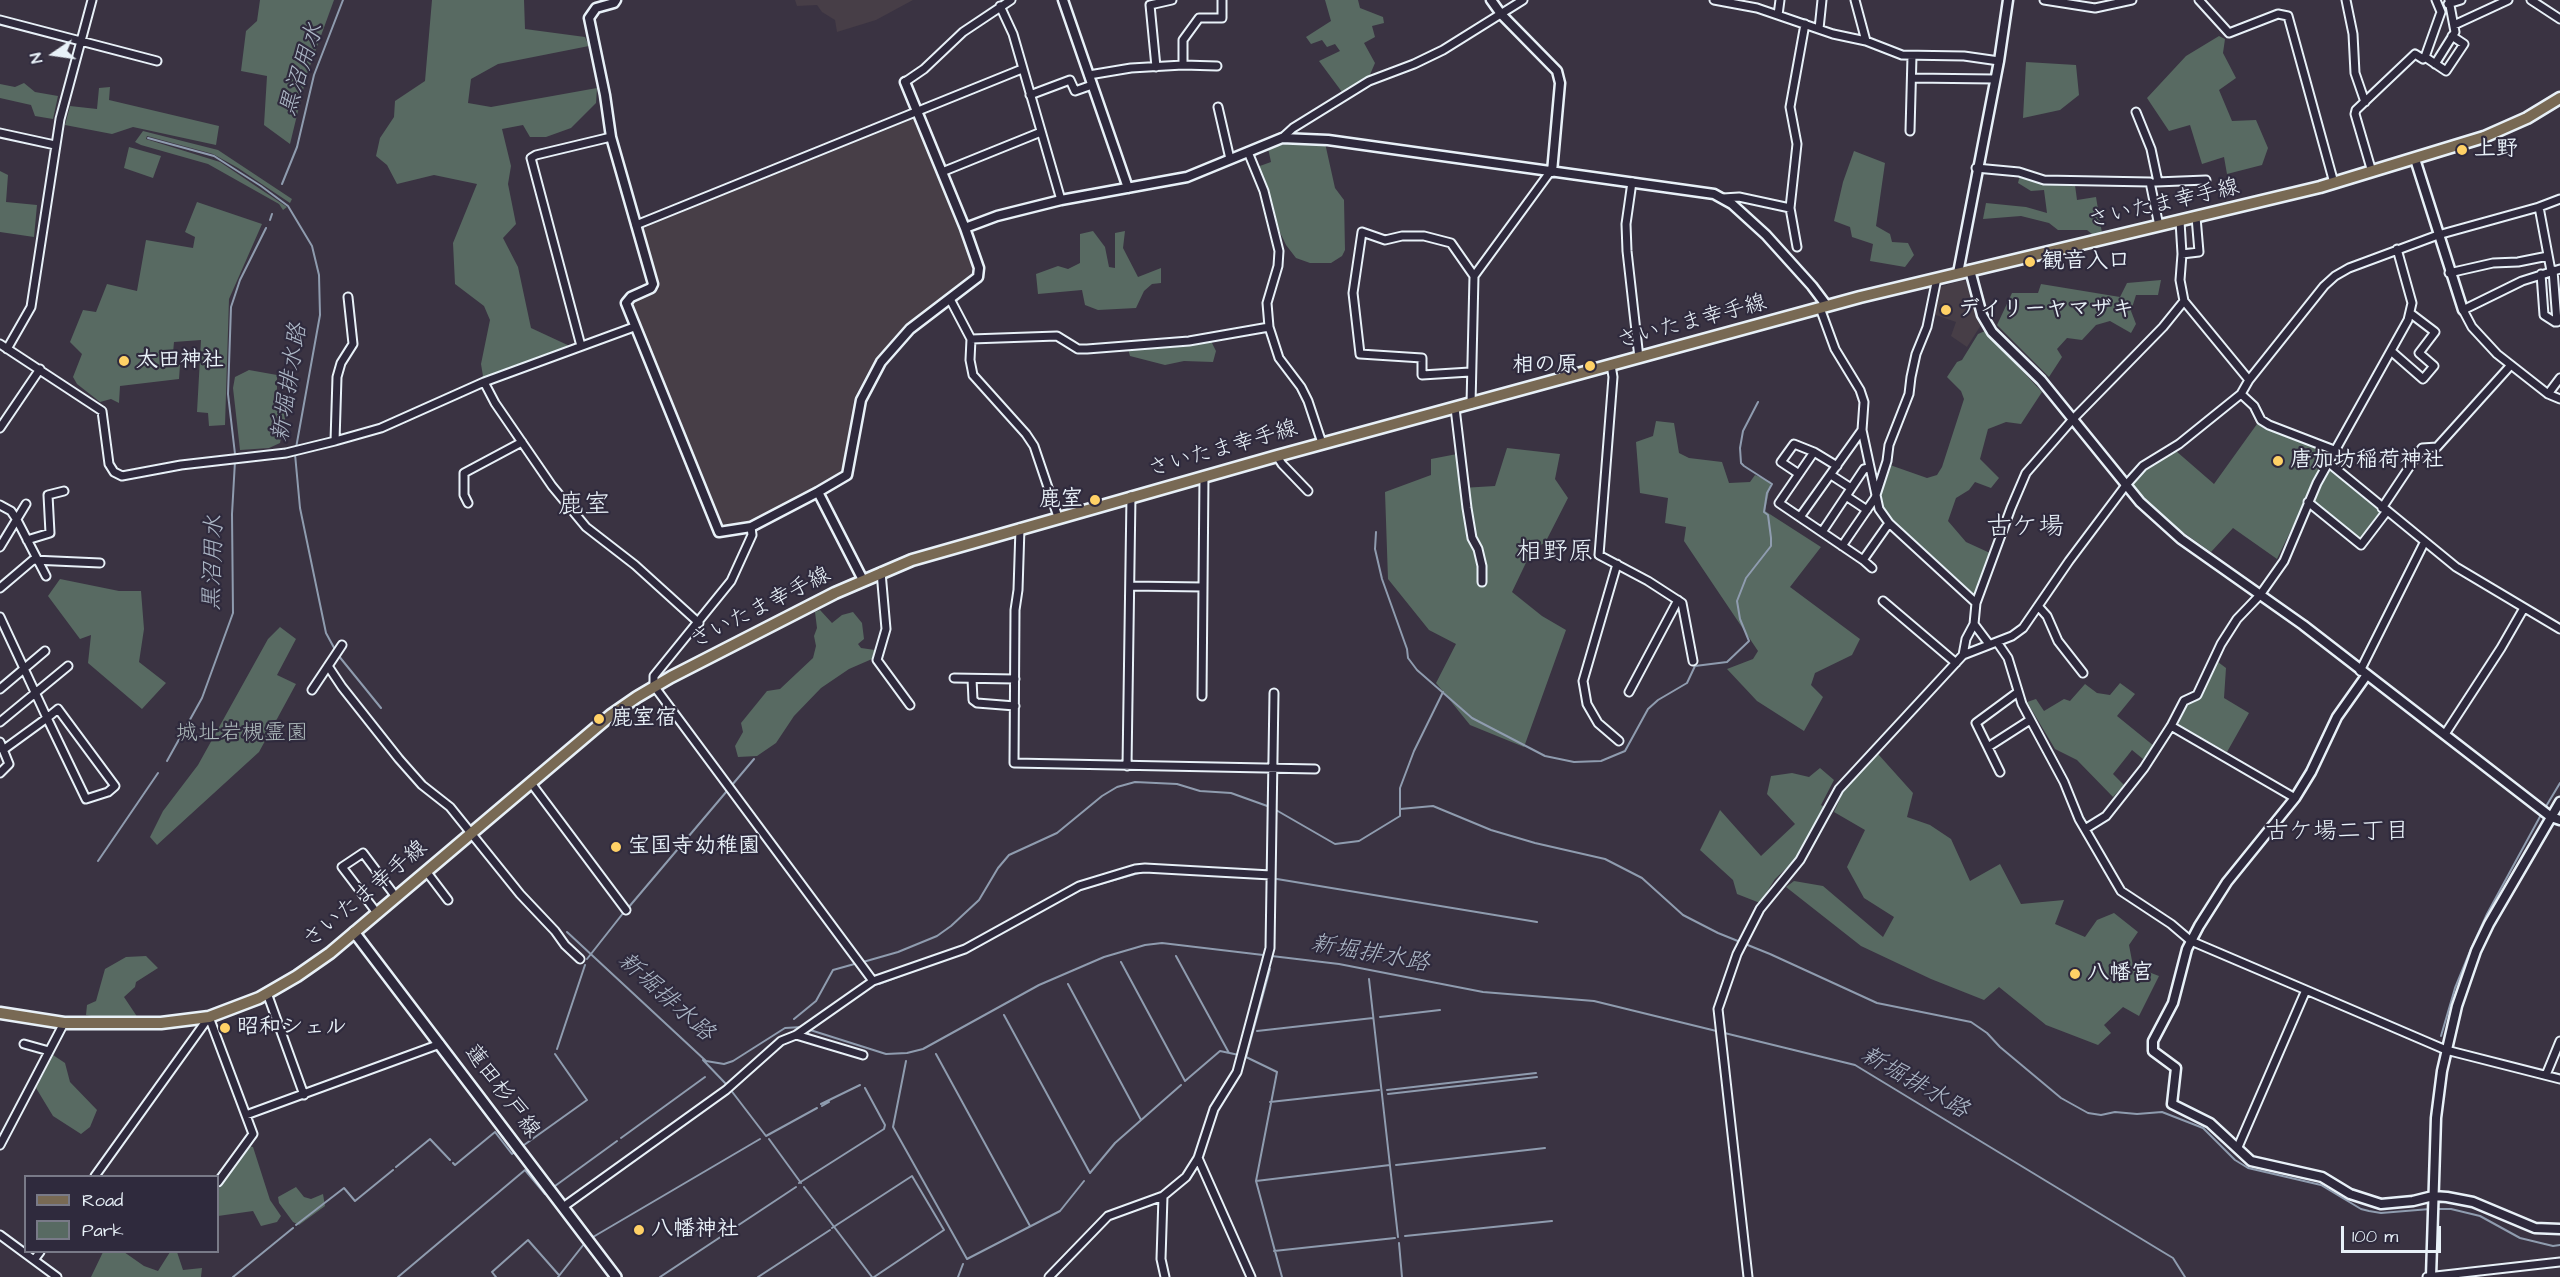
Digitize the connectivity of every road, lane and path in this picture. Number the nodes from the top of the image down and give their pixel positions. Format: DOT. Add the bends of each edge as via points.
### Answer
graph roads {
  1 [pos="92,0"];
  2 [pos="616,0"];
  3 [pos="1011,0"];
  4 [pos="1063,0"];
  5 [pos="1172,0"];
  6 [pos="1222,0"];
  7 [pos="1491,0"];
  8 [pos="1523,0"];
  9 [pos="1714,0"];
  10 [pos="1780,0"];
  11 [pos="1822,0"];
  12 [pos="1855,0"];
  13 [pos="2008,0"];
  14 [pos="2044,0"];
  15 [pos="2132,0"];
  16 [pos="2199,0"];
  17 [pos="2346,0"];
  18 [pos="2436,0"];
  19 [pos="2461,0"];
  20 [pos="2508,0"];
  21 [pos="2531,0"];
  22 [pos="2450,2"];
  23 [pos="1758,4"];
  24 [pos="1000,6"];
  25 [pos="2440,8"];
  26 [pos="1501,14"];
  27 [pos="1779,15"];
  28 [pos="2560,19"];
  29 [pos="0,20"];
  30 [pos="1805,24"];
  31 [pos="2454,25"];
  32 [pos="1819,29"];
  33 [pos="2452,36"];
  34 [pos="1866,41"];
  35 [pos="79,42"];
  36 [pos="1912,56"];
  37 [pos="2425,57"];
  38 [pos="157,61"];
  39 [pos="1999,61"];
  40 [pos="2435,64"];
  41 [pos="1183,65"];
  42 [pos="1156,66"];
  43 [pos="1217,66"];
  44 [pos="1022,69"];
  45 [pos="1089,75"];
  46 [pos="1912,78"];
  47 [pos="1994,79"];
  48 [pos="905,82"];
  49 [pos="1092,86"];
  50 [pos="1030,95"];
  51 [pos="2560,98"];
  52 [pos="2365,102"];
  53 [pos="1218,107"];
  54 [pos="918,112"];
  55 [pos="2136,112"];
  56 [pos="1910,131"];
  57 [pos="1041,132"];
  58 [pos="0,133"];
  59 [pos="611,137"];
  60 [pos="1282,138"];
  61 [pos="55,145"];
  62 [pos="1248,152"];
  63 [pos="1230,159"];
  64 [pos="2415,159"];
  65 [pos="1976,168"];
  66 [pos="942,172"];
  67 [pos="1551,172"];
  68 [pos="2372,172"];
  69 [pos="2206,180"];
  70 [pos="1632,182"];
  71 [pos="2154,182"];
  72 [pos="2334,183"];
  73 [pos="1128,188"];
  74 [pos="1723,198"];
  75 [pos="2560,199"];
  76 [pos="1061,200"];
  77 [pos="2539,207"];
  78 [pos="1790,208"];
  79 [pos="2196,217"];
  80 [pos="2180,221"];
  81 [pos="636,225"];
  82 [pos="2158,226"];
  83 [pos="965,228"];
  84 [pos="2438,235"];
  85 [pos="1797,247"];
  86 [pos="2397,249"];
  87 [pos="2182,254"];
  88 [pos="2548,256"];
  89 [pos="1970,270"];
  90 [pos="2555,270"];
  91 [pos="1958,273"];
  92 [pos="2449,273"];
  93 [pos="2541,274"];
  94 [pos="1474,276"];
  95 [pos="1937,278"];
  96 [pos="348,297"];
  97 [pos="950,299"];
  98 [pos="2184,301"];
  99 [pos="1824,307"];
  100 [pos="2463,310"];
  101 [pos="2410,313"];
  102 [pos="2558,321"];
  103 [pos="634,327"];
  104 [pos="1269,327"];
  105 [pos="971,339"];
  106 [pos="0,344"];
  107 [pos="581,346"];
  108 [pos="7,349"];
  109 [pos="2391,351"];
  110 [pos="1639,358"];
  111 [pos="1611,365"];
  112 [pos="2511,365"];
  113 [pos="40,369"];
  114 [pos="1470,372"];
  115 [pos="2560,378"];
  116 [pos="2250,380"];
  117 [pos="484,382"];
  118 [pos="2241,394"];
  119 [pos="2548,394"];
  120 [pos="2560,399"];
  121 [pos="1471,404"];
  122 [pos="1455,408"];
  123 [pos="2073,419"];
  124 [pos="0,428"];
  125 [pos="1862,430"];
  126 [pos="335,441"];
  127 [pos="522,442"];
  128 [pos="1322,443"];
  129 [pos="2334,450"];
  130 [pos="1814,452"];
  131 [pos="1277,456"];
  132 [pos="2329,463"];
  133 [pos="1837,466"];
  134 [pos="1869,468"];
  135 [pos="1799,474"];
  136 [pos="1831,475"];
  137 [pos="1204,476"];
  138 [pos="2126,485"];
  139 [pos="1851,488"];
  140 [pos="1308,490"];
  141 [pos="64,491"];
  142 [pos="818,492"];
  143 [pos="1131,496"];
  144 [pos="1846,496"];
  145 [pos="1875,498"];
  146 [pos="2308,502"];
  147 [pos="468,503"];
  148 [pos="26,504"];
  149 [pos="0,505"];
  150 [pos="1867,510"];
  151 [pos="2384,510"];
  152 [pos="1058,517"];
  153 [pos="1800,517"];
  154 [pos="17,520"];
  155 [pos="1890,523"];
  156 [pos="751,527"];
  157 [pos="1020,528"];
  158 [pos="1822,532"];
  159 [pos="27,540"];
  160 [pos="2424,543"];
  161 [pos="1842,546"];
  162 [pos="0,547"];
  163 [pos="37,560"];
  164 [pos="1863,560"];
  165 [pos="100,563"];
  166 [pos="1617,564"];
  167 [pos="1872,568"];
  168 [pos="881,572"];
  169 [pos="46,576"];
  170 [pos="863,580"];
  171 [pos="1482,582"];
  172 [pos="1130,586"];
  173 [pos="1203,587"];
  174 [pos="0,588"];
  175 [pos="2260,596"];
  176 [pos="1678,600"];
  177 [pos="1883,601"];
  178 [pos="1976,603"];
  179 [pos="2038,606"];
  180 [pos="2524,608"];
  181 [pos="0,617"];
  182 [pos="699,624"];
  183 [pos="1974,624"];
  184 [pos="2560,628"];
  185 [pos="1993,643"];
  186 [pos="342,645"];
  187 [pos="45,651"];
  188 [pos="1963,655"];
  189 [pos="1693,661"];
  190 [pos="331,663"];
  191 [pos="1956,663"];
  192 [pos="68,666"];
  193 [pos="23,668"];
  194 [pos="2083,673"];
  195 [pos="2363,674"];
  196 [pos="954,678"];
  197 [pos="972,679"];
  198 [pos="1015,679"];
  199 [pos="654,686"];
  200 [pos="0,689"];
  201 [pos="312,690"];
  202 [pos="1629,692"];
  203 [pos="2018,692"];
  204 [pos="1274,693"];
  205 [pos="36,695"];
  206 [pos="1202,696"];
  207 [pos="910,705"];
  208 [pos="1015,706"];
  209 [pos="47,718"];
  210 [pos="2030,720"];
  211 [pos="0,722"];
  212 [pos="2171,726"];
  213 [pos="2445,734"];
  214 [pos="1619,741"];
  215 [pos="0,742"];
  216 [pos="1988,747"];
  217 [pos="3,750"];
  218 [pos="1127,766"];
  219 [pos="1315,769"];
  220 [pos="1273,770"];
  221 [pos="2000,772"];
  222 [pos="0,773"];
  223 [pos="531,783"];
  224 [pos="2295,798"];
  225 [pos="2560,802"];
  226 [pos="2551,817"];
  227 [pos="2560,820"];
  228 [pos="2085,829"];
  229 [pos="472,832"];
  230 [pos="426,871"];
  231 [pos="1271,875"];
  232 [pos="396,897"];
  233 [pos="448,900"];
  234 [pos="626,910"];
  235 [pos="377,913"];
  236 [pos="354,932"];
  237 [pos="2191,941"];
  238 [pos="580,959"];
  239 [pos="873,981"];
  240 [pos="2306,990"];
  241 [pos="267,993"];
  242 [pos="0,1013"];
  243 [pos="209,1017"];
  244 [pos="64,1023"];
  245 [pos="798,1033"];
  246 [pos="2560,1041"];
  247 [pos="24,1044"];
  248 [pos="440,1044"];
  249 [pos="2446,1050"];
  250 [pos="49,1052"];
  251 [pos="863,1055"];
  252 [pos="2546,1075"];
  253 [pos="2560,1079"];
  254 [pos="303,1095"];
  255 [pos="246,1115"];
  256 [pos="0,1145"];
  257 [pos="2238,1147"];
  258 [pos="1198,1158"];
  259 [pos="96,1175"];
  260 [pos="219,1181"];
  261 [pos="1163,1196"];
  262 [pos="2433,1196"];
  263 [pos="563,1207"];
  264 [pos="2560,1230"];
  265 [pos="0,1236"];
  266 [pos="24,1253"];
  267 [pos="24,1253"];
  268 [pos="39,1253"];
  269 [pos="34,1260"];
  270 [pos="2560,1262"];
  271 [pos="57,1277"];
  272 [pos="616,1277"];
  273 [pos="1049,1277"];
  274 [pos="1165,1277"];
  275 [pos="1251,1277"];
  276 [pos="1748,1277"];
  277 [pos="2429,1277"];
  1 -- 35 [label="street"];
  2 -- 59 [label="street" via="596,8 589,18"];
  3 -- 24 [label="street"];
  4 -- 45 [label="street"];
  5 -- 42 [label="street" via="1150,4"];
  6 -- 41 [label="street" via="1222,18 1199,18 1184,40"];
  7 -- 26 [label="street"];
  8 -- 26 [label="street"];
  9 -- 23 [label="street"];
  10 -- 27 [label="street"];
  11 -- 32 [label="street"];
  12 -- 34 [label="street"];
  13 -- 39 [label="street"];
  14 -- 15 [label="street" via="2095,8"];
  16 -- 72 [label="street" via="2229,33 2278,14 2288,16"];
  17 -- 52 [label="street" via="2355,73"];
  18 -- 25 [label="street"];
  19 -- 22 [label="street"];
  20 -- 31 [label="street"];
  21 -- 28 [label="street"];
  22 -- 25 [label="street"];
  22 -- 31 [label="street"];
  23 -- 27 [label="street"];
  24 -- 44 [label="street" via="1013,34"];
  24 -- 48 [label="street"];
  25 -- 37 [label="street" via="2438,27"];
  26 -- 60 [label="street" via="1443,50 1369,81"];
  26 -- 67 [label="street" via="1548,60 1558,76 1559,106"];
  27 -- 30 [label="street"];
  29 -- 35 [label="street"];
  30 -- 32 [label="street"];
  30 -- 78 [label="street" via="1790,107 1797,144"];
  31 -- 33 [label="street"];
  32 -- 34 [label="street"];
  33 -- 40 [label="street"];
  33 -- 40 [label="street" via="2464,44 2446,71"];
  34 -- 36 [label="street"];
  35 -- 38 [label="street"];
  35 -- 61 [label="street"];
  36 -- 39 [label="street" via="1948,55"];
  36 -- 46 [label="street"];
  37 -- 40 [label="street"];
  37 -- 52 [label="street" via="2415,54"];
  39 -- 47 [label="street"];
  41 -- 42 [label="street"];
  41 -- 43 [label="street"];
  42 -- 45 [label="street"];
  44 -- 50 [label="street"];
  44 -- 54 [label="street"];
  45 -- 49 [label="street"];
  46 -- 47 [label="street"];
  46 -- 56 [label="street"];
  47 -- 65 [label="street"];
  48 -- 54 [label="street"];
  49 -- 50 [label="street" via="1076,91 1070,80"];
  49 -- 73 [label="street"];
  50 -- 57 [label="street"];
  51 -- 64 [label="main road, さいたま幸手線" via="2495,133"];
  52 -- 68 [label="street" via="2355,114"];
  53 -- 63 [label="street"];
  54 -- 66 [label="street"];
  54 -- 81 [label="street"];
  55 -- 71 [label="street" via="2151,149"];
  57 -- 66 [label="street"];
  57 -- 76 [label="street"];
  58 -- 61 [label="street"];
  59 -- 81 [label="street"];
  59 -- 107 [label="street" via="531,158"];
  60 -- 62 [label="street"];
  60 -- 67 [label="street" via="1328,140"];
  61 -- 108 [label="street" via="31,307"];
  62 -- 63 [label="street"];
  62 -- 104 [label="street" via="1279,251 1267,303"];
  63 -- 73 [label="street" via="1187,177"];
  64 -- 68 [label="main road, さいたま幸手線"];
  64 -- 84 [label="street"];
  65 -- 71 [label="street" via="2019,172 2044,180"];
  65 -- 91 [label="street"];
  66 -- 83 [label="street"];
  67 -- 70 [label="street"];
  67 -- 94 [label="street"];
  68 -- 72 [label="main road, さいたま幸手線"];
  69 -- 71 [label="street"];
  70 -- 74 [label="street"];
  70 -- 110 [label="street" via="1627,251"];
  71 -- 82 [label="street"];
  72 -- 79 [label="main road, さいたま幸手線"];
  73 -- 76 [label="street"];
  74 -- 78 [label="street" via="1739,196"];
  74 -- 99 [label="street" via="1766,235 1812,285"];
  75 -- 77 [label="street"];
  76 -- 83 [label="street"];
  77 -- 84 [label="street"];
  77 -- 88 [label="street"];
  78 -- 85 [label="street"];
  79 -- 80 [label="main road, さいたま幸手線"];
  79 -- 87 [label="street" via="2199,252"];
  80 -- 82 [label="main road, さいたま幸手線"];
  80 -- 87 [label="street"];
  81 -- 103 [label="street" via="653,284 626,303"];
  82 -- 89 [label="main road, さいたま幸手線"];
  83 -- 97 [label="street" via="979,273"];
  84 -- 86 [label="street"];
  84 -- 92 [label="street"];
  86 -- 101 [label="street" via="2412,303"];
  86 -- 116 [label="street" via="2349,268 2324,286"];
  87 -- 98 [label="street" via="2180,280"];
  88 -- 90 [label="street"];
  88 -- 92 [label="street"];
  89 -- 91 [label="main road, さいたま幸手線"];
  89 -- 123 [label="street" via="1982,315 1992,332 2041,380"];
  90 -- 93 [label="street"];
  90 -- 102 [label="street"];
  91 -- 95 [label="main road, さいたま幸手線"];
  92 -- 100 [label="street"];
  93 -- 100 [label="street"];
  93 -- 102 [label="street" via="2544,315"];
  94 -- 114 [label="street"];
  94 -- 114 [label="street" via="1451,243 1424,236 1385,240 1362,232 1353,293 1360,354 1422,358 1422,375"];
  95 -- 99 [label="main road, さいたま幸手線"];
  95 -- 145 [label="street" via="1909,394 1889,445"];
  96 -- 126 [label="street" via="353,344 337,377"];
  97 -- 105 [label="street"];
  97 -- 142 [label="street" via="910,329 881,363 861,400 849,471"];
  98 -- 116 [label="street"];
  98 -- 123 [label="street"];
  99 -- 110 [label="main road, さいたま幸手線"];
  99 -- 125 [label="street" via="1835,350 1864,402"];
  100 -- 112 [label="street" via="2472,327"];
  101 -- 109 [label="street"];
  101 -- 109 [label="street" via="2435,332 2419,353 2434,366 2424,379"];
  103 -- 107 [label="street"];
  103 -- 156 [label="street" via="719,532"];
  104 -- 105 [label="street" via="1189,341 1087,349 1078,349 1057,336"];
  104 -- 128 [label="street" via="1279,358 1308,401"];
  105 -- 152 [label="street" via="973,375 1034,446"];
  106 -- 108 [label="street"];
  107 -- 117 [label="street"];
  108 -- 113 [label="street"];
  109 -- 129 [label="street"];
  110 -- 111 [label="main road, さいたま幸手線"];
  111 -- 121 [label="main road, さいたま幸手線"];
  111 -- 166 [label="street" via="1599,555"];
  112 -- 119 [label="street"];
  112 -- 151 [label="street" via="2437,447 2422,448"];
  113 -- 124 [label="street"];
  113 -- 126 [label="street" via="102,411 109,464 122,476 286,453"];
  114 -- 121 [label="street"];
  115 -- 119 [label="street"];
  116 -- 118 [label="street"];
  117 -- 126 [label="street" via="407,418"];
  117 -- 127 [label="street"];
  118 -- 129 [label="street" via="2269,426"];
  118 -- 138 [label="street" via="2179,444 2143,466"];
  119 -- 120 [label="street"];
  121 -- 122 [label="main road, さいたま幸手線"];
  122 -- 128 [label="main road, さいたま幸手線"];
  122 -- 171 [label="street" via="1469,520 1480,556"];
  123 -- 138 [label="street"];
  123 -- 178 [label="street" via="2026,473"];
  125 -- 133 [label="street"];
  125 -- 134 [label="street"];
  127 -- 147 [label="street" via="464,473"];
  127 -- 182 [label="street" via="586,527"];
  128 -- 131 [label="main road, さいたま幸手線"];
  129 -- 132 [label="street"];
  130 -- 133 [label="street"];
  130 -- 135 [label="street"];
  130 -- 135 [label="street" via="1794,444 1781,462"];
  131 -- 137 [label="main road, さいたま幸手線"];
  131 -- 140 [label="street"];
  132 -- 146 [label="street"];
  132 -- 151 [label="street"];
  133 -- 136 [label="street"];
  134 -- 139 [label="street" via="1864,469"];
  134 -- 145 [label="street"];
  135 -- 153 [label="street" via="1779,503"];
  136 -- 139 [label="street"];
  136 -- 153 [label="street"];
  137 -- 143 [label="main road, さいたま幸手線"];
  137 -- 173 [label="street"];
  138 -- 175 [label="street" via="2181,539"];
  138 -- 179 [label="street"];
  139 -- 144 [label="street"];
  141 -- 159 [label="street" via="48,495 50,533"];
  142 -- 156 [label="street"];
  142 -- 170 [label="street"];
  143 -- 152 [label="main road, さいたま幸手線"];
  143 -- 172 [label="street"];
  144 -- 150 [label="street"];
  144 -- 158 [label="street"];
  145 -- 150 [label="street"];
  145 -- 155 [label="street"];
  146 -- 151 [label="street" via="2361,545"];
  146 -- 175 [label="street" via="2284,561"];
  148 -- 154 [label="street"];
  149 -- 154 [label="street"];
  150 -- 161 [label="street"];
  151 -- 160 [label="street"];
  152 -- 157 [label="main road, さいたま幸手線"];
  153 -- 158 [label="street"];
  154 -- 159 [label="street"];
  154 -- 162 [label="street"];
  155 -- 164 [label="street"];
  155 -- 178 [label="street"];
  156 -- 182 [label="street" via="752,535 733,578"];
  157 -- 168 [label="main road, さいたま幸手線"];
  157 -- 198 [label="street"];
  158 -- 161 [label="street"];
  159 -- 163 [label="street"];
  160 -- 180 [label="street"];
  160 -- 195 [label="street"];
  161 -- 164 [label="street"];
  163 -- 165 [label="street"];
  163 -- 169 [label="street"];
  163 -- 174 [label="street"];
  164 -- 167 [label="street"];
  166 -- 176 [label="street"];
  166 -- 214 [label="street" via="1583,681 1587,704 1598,723"];
  168 -- 170 [label="main road, さいたま幸手線"];
  168 -- 207 [label="street" via="886,629 877,660"];
  170 -- 199 [label="main road, さいたま幸手線"];
  172 -- 173 [label="street"];
  172 -- 218 [label="street"];
  173 -- 206 [label="street"];
  175 -- 195 [label="street"];
  175 -- 212 [label="street" via="2237,619 2197,695 2184,701"];
  176 -- 189 [label="street" via="1682,603"];
  176 -- 202 [label="street"];
  177 -- 191 [label="street"];
  178 -- 183 [label="street"];
  179 -- 185 [label="street" via="2023,628"];
  179 -- 194 [label="street"];
  180 -- 184 [label="street"];
  180 -- 213 [label="street"];
  181 -- 193 [label="street"];
  182 -- 199 [label="street" via="654,676"];
  183 -- 185 [label="street"];
  183 -- 188 [label="street"];
  185 -- 188 [label="street"];
  185 -- 203 [label="street" via="2008,658"];
  186 -- 190 [label="street"];
  187 -- 193 [label="street"];
  188 -- 191 [label="street"];
  190 -- 201 [label="street"];
  190 -- 229 [label="street" via="342,687 399,759"];
  191 -- 276 [label="street" via="1843,784 1800,860 1760,909 1737,954 1718,1009"];
  192 -- 205 [label="street"];
  193 -- 200 [label="street"];
  193 -- 205 [label="street"];
  195 -- 213 [label="street"];
  195 -- 224 [label="street"];
  196 -- 197 [label="street"];
  197 -- 198 [label="street"];
  197 -- 208 [label="street" via="973,700 977,703"];
  198 -- 208 [label="street"];
  199 -- 223 [label="main road, さいたま幸手線" via="611,715"];
  199 -- 239 [label="street"];
  203 -- 210 [label="street"];
  203 -- 216 [label="street" via="1976,723"];
  204 -- 220 [label="street"];
  205 -- 209 [label="street"];
  205 -- 211 [label="street"];
  208 -- 218 [label="street" via="1014,764"];
  209 -- 209 [label="street" via="86,799 115,786 58,709"];
  209 -- 217 [label="street"];
  210 -- 216 [label="street"];
  210 -- 228 [label="street"];
  212 -- 224 [label="street"];
  212 -- 228 [label="street" via="2106,816"];
  213 -- 226 [label="street"];
  215 -- 217 [label="street"];
  216 -- 221 [label="street"];
  217 -- 222 [label="street" via="9,764"];
  218 -- 220 [label="street"];
  219 -- 220 [label="street"];
  220 -- 231 [label="street"];
  223 -- 229 [label="main road, さいたま幸手線"];
  223 -- 234 [label="street"];
  224 -- 237 [label="street" via="2227,882"];
  225 -- 226 [label="street"];
  226 -- 227 [label="street"];
  226 -- 249 [label="street" via="2476,951"];
  228 -- 237 [label="street" via="2121,891"];
  229 -- 230 [label="main road, さいたま幸手線"];
  229 -- 238 [label="street" via="520,894"];
  230 -- 232 [label="main road, さいたま幸手線"];
  230 -- 233 [label="street"];
  231 -- 239 [label="street" via="1135,869 1079,886 965,950"];
  231 -- 258 [label="street" via="1267,961 1237,1072 1214,1109"];
  232 -- 235 [label="main road, さいたま幸手線"];
  232 -- 235 [label="street" via="363,853 342,867"];
  235 -- 236 [label="main road, さいたま幸手線"];
  236 -- 241 [label="main road, さいたま幸手線" via="315,964"];
  236 -- 248 [label="main road, 蓮田杉戸線"];
  237 -- 240 [label="street"];
  237 -- 257 [label="street" via="2173,1003 2152,1041 2153,1051 2176,1068 2172,1104 2210,1123"];
  239 -- 245 [label="street"];
  240 -- 249 [label="street"];
  240 -- 257 [label="street"];
  241 -- 243 [label="main road, さいたま幸手線"];
  241 -- 254 [label="street"];
  242 -- 244 [label="main road, さいたま幸手線"];
  243 -- 244 [label="main road, さいたま幸手線" via="150,1024"];
  243 -- 255 [label="street"];
  243 -- 259 [label="street"];
  244 -- 250 [label="street"];
  245 -- 251 [label="street"];
  245 -- 263 [label="street" via="781,1041 726,1090"];
  246 -- 252 [label="street"];
  247 -- 250 [label="street"];
  248 -- 254 [label="street"];
  248 -- 263 [label="main road, 蓮田杉戸線"];
  249 -- 252 [label="street"];
  249 -- 262 [label="street" via="2436,1118"];
  250 -- 256 [label="street"];
  252 -- 253 [label="street"];
  254 -- 255 [label="street"];
  255 -- 260 [label="street" via="253,1134"];
  257 -- 262 [label="street" via="2251,1161 2322,1177 2367,1201 2396,1204"];
  258 -- 261 [label="street" via="1186,1177"];
  258 -- 275 [label="street"];
  261 -- 273 [label="street" via="1108,1216"];
  261 -- 274 [label="street" via="1161,1259"];
  262 -- 264 [label="street" via="2473,1202 2535,1228"];
  262 -- 277 [label="street"];
  263 -- 272 [label="main road, 蓮田杉戸線"];
  265 -- 266 [label="street"];
  267 -- 269 [label="street"];
  268 -- 269 [label="street"];
  269 -- 271 [label="street"];
  270 -- 277 [label="street"];
}
